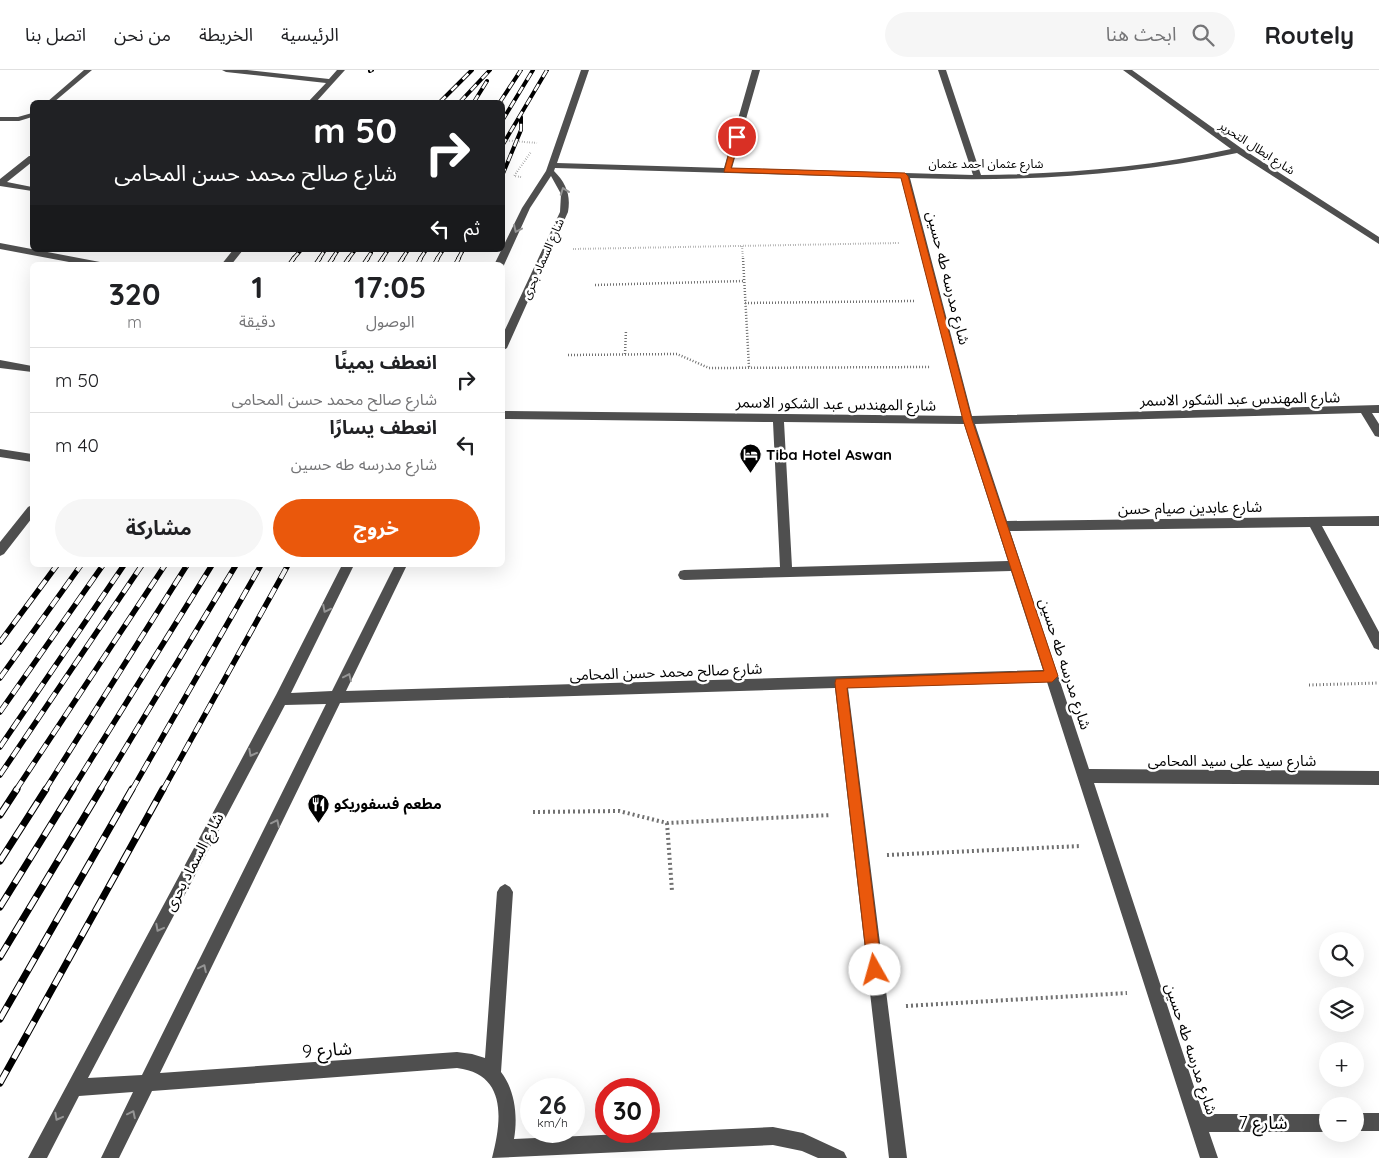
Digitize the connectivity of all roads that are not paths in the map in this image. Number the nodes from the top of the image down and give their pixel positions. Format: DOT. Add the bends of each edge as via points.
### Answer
graph roads {
  1 [pos="88,70"];
  2 [pos="226,70"];
  3 [pos="341,70"];
  4 [pos="585,70"];
  5 [pos="756,70"];
  6 [pos="942,70"];
  7 [pos="1127,70"];
  8 [pos="330,81"];
  9 [pos="52,100"];
  10 [pos="314,100"];
  11 [pos="28,118"];
  12 [pos="0,119"];
  13 [pos="1238,150"];
  14 [pos="30,160"];
  15 [pos="551,168"];
  16 [pos="727,170"];
  17 [pos="905,176"];
  18 [pos="978,178"];
  19 [pos="0,183"];
  20 [pos="30,189"];
  21 [pos="1379,241"];
  22 [pos="0,246"];
  23 [pos="30,252"];
  24 [pos="32,252"];
  25 [pos="236,252"];
  26 [pos="84,262"];
  27 [pos="228,262"];
  28 [pos="500,262"];
  29 [pos="505,342"];
  30 [pos="0,364"];
  31 [pos="30,369"];
  32 [pos="1379,409"];
  33 [pos="1364,410"];
  34 [pos="505,415"];
  35 [pos="778,418"];
  36 [pos="968,420"];
  37 [pos="1379,432"];
  38 [pos="0,453"];
  39 [pos="30,458"];
  40 [pos="30,513"];
  41 [pos="1379,521"];
  42 [pos="1313,522"];
  43 [pos="1002,526"];
  44 [pos="0,551"];
  45 [pos="1015,566"];
  46 [pos="347,567"];
  47 [pos="400,567"];
  48 [pos="786,572"];
  49 [pos="684,575"];
  50 [pos="1379,644"];
  51 [pos="1052,676"];
  52 [pos="840,683"];
  53 [pos="338,697"];
  54 [pos="281,699"];
  55 [pos="1084,776"];
  56 [pos="1379,778"];
  57 [pos="505,892"];
  58 [pos="492,1074"];
  59 [pos="146,1084"];
  60 [pos="74,1088"];
  61 [pos="1319,1122"];
  62 [pos="1364,1122"];
  63 [pos="1379,1122"];
  64 [pos="1198,1123"];
  65 [pos="503,1153"];
  66 [pos="819,1153"];
  67 [pos="37,1158"];
  68 [pos="110,1158"];
  69 [pos="838,1158"];
  70 [pos="898,1158"];
  71 [pos="1209,1158"];
  1 -- 9 [label="street"];
  2 -- 8 [label="street"];
  3 -- 8 [label="street"];
  4 -- 15 [label="street"];
  5 -- 16 [label="street"];
  6 -- 18 [label="street"];
  7 -- 13 [label="street, شارع ابطال التحرير"];
  8 -- 10 [label="street"];
  11 -- 12 [label="street"];
  13 -- 18 [label="street, شارع عثمان احمد عثمان" via="1192,161 1107,172"];
  13 -- 21 [label="street, شارع ابطال التحرير"];
  14 -- 19 [label="street"];
  15 -- 16 [label="street, شارع عثمان احمد عثمان"];
  15 -- 28 [label="street, one-way" via="526,208"];
  29 -- 15 [label="street, شارع السماد بحرى, one-way" via="564,212 567,199 564,188"];
  16 -- 17 [label="street, شارع عثمان احمد عثمان"];
  17 -- 18 [label="street, شارع عثمان احمد عثمان"];
  17 -- 36 [label="street, شارع مدرسه طه حسين"];
  19 -- 20 [label="street"];
  22 -- 23 [label="street"];
  24 -- 26 [label="street"];
  25 -- 27 [label="street"];
  30 -- 31 [label="street"];
  32 -- 33 [label="street, شارع المهندس عبد الشكور الاسمر"];
  33 -- 36 [label="street, شارع المهندس عبد الشكور الاسمر"];
  33 -- 37 [label="street"];
  34 -- 35 [label="street, شارع المهندس عبد الشكور الاسمر"];
  35 -- 36 [label="street, شارع المهندس عبد الشكور الاسمر"];
  35 -- 48 [label="street"];
  36 -- 43 [label="street, شارع مدرسه طه حسين"];
  38 -- 39 [label="street"];
  40 -- 44 [label="street"];
  41 -- 42 [label="street, شارع عابدين صيام حسن"];
  42 -- 43 [label="street, شارع عابدين صيام حسن"];
  42 -- 50 [label="street"];
  43 -- 45 [label="street, شارع مدرسه طه حسين"];
  45 -- 48 [label="street"];
  45 -- 51 [label="street, شارع مدرسه طه حسين"];
  46 -- 54 [label="street, شارع السماد بحرى, one-way"];
  53 -- 47 [label="street, one-way"];
  48 -- 49 [label="street"];
  51 -- 52 [label="street, شارع صالح محمد حسن المحامى"];
  51 -- 55 [label="street, شارع مدرسه طه حسين"];
  52 -- 53 [label="street, شارع صالح محمد حسن المحامى"];
  52 -- 70 [label="street"];
  53 -- 54 [label="street, شارع صالح محمد حسن المحامى"];
  59 -- 53 [label="street, one-way"];
  54 -- 60 [label="street, شارع السماد بحرى, one-way"];
  55 -- 56 [label="street, شارع سيد على سيد المحامى"];
  55 -- 64 [label="street, شارع مدرسه طه حسين"];
  57 -- 58 [label="street"];
  58 -- 59 [label="street, شارع 9" via="479,1064 457,1060"];
  58 -- 65 [label="street" via="507,1107 508,1127"];
  59 -- 60 [label="street, شارع 9"];
  68 -- 59 [label="street, one-way"];
  60 -- 67 [label="street, شارع السماد بحرى, one-way"];
  61 -- 64 [label="street, شارع 7"];
  62 -- 63 [label="street"];
  64 -- 71 [label="street, شارع مدرسه طه حسين"];
  65 -- 66 [label="street" via="758,1136 789,1138"];
  66 -- 69 [label="street"];
}
